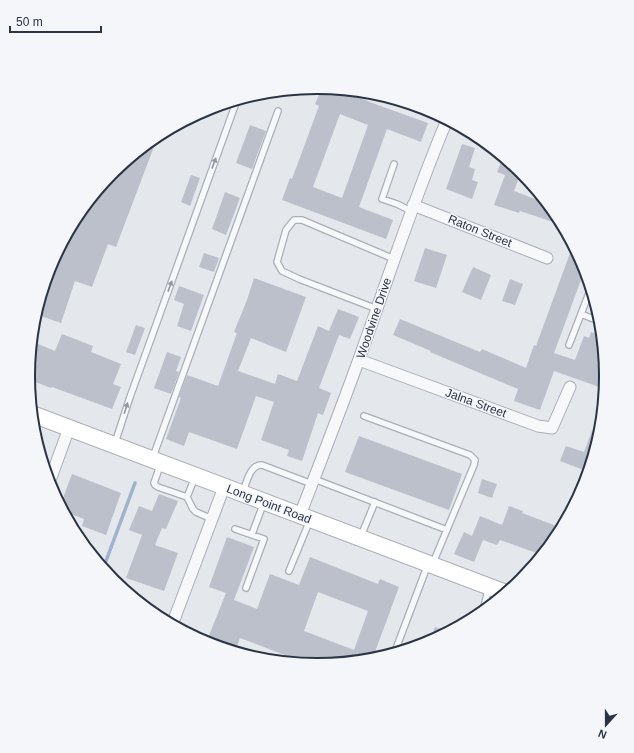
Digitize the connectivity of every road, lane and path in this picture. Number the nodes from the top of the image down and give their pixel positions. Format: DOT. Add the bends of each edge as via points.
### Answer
graph roads {
  1 [pos="235,107"];
  2 [pos="278,111"];
  3 [pos="445,125"];
  4 [pos="394,164"];
  5 [pos="412,208"];
  6 [pos="547,258"];
  7 [pos="394,259"];
  8 [pos="587,298"];
  9 [pos="377,309"];
  10 [pos="581,314"];
  11 [pos="593,319"];
  12 [pos="570,345"];
  13 [pos="359,360"];
  14 [pos="570,387"];
  15 [pos="37,416"];
  16 [pos="364,416"];
  17 [pos="69,428"];
  18 [pos="114,445"];
  19 [pos="157,461"];
  20 [pos="52,474"];
  21 [pos="195,476"];
  22 [pos="313,482"];
  23 [pos="224,487"];
  24 [pos="243,494"];
  25 [pos="187,498"];
  26 [pos="264,502"];
  27 [pos="375,502"];
  28 [pos="305,517"];
  29 [pos="212,519"];
  30 [pos="235,529"];
  31 [pos="447,530"];
  32 [pos="252,534"];
  33 [pos="360,538"];
  34 [pos="430,565"];
  35 [pos="290,571"];
  36 [pos="489,587"];
  37 [pos="246,588"];
  38 [pos="500,591"];
  39 [pos="485,603"];
  40 [pos="174,620"];
  41 [pos="397,647"];
  18 -- 1 [label="lane, one-way"];
  2 -- 19 [label="lane"];
  3 -- 5 [label="street, Woodvine Drive"];
  4 -- 5 [label="lane" via="382,199"];
  5 -- 6 [label="street, Raton Street"];
  5 -- 7 [label="street, Woodvine Drive"];
  7 -- 9 [label="street, Woodvine Drive"];
  7 -- 9 [label="lane" via="302,220 294,220 286,230 277,262 282,271 299,280"];
  8 -- 10 [label="lane"];
  9 -- 13 [label="street, Woodvine Drive"];
  10 -- 11 [label="lane"];
  10 -- 12 [label="lane"];
  13 -- 14 [label="street, Jalna Street" via="538,426 552,428"];
  13 -- 22 [label="street, Woodvine Drive"];
  15 -- 17 [label="main road, Long Point Road"];
  16 -- 31 [label="lane" via="470,455 475,460"];
  17 -- 18 [label="main road, Long Point Road"];
  17 -- 20 [label="street"];
  18 -- 19 [label="main road, Long Point Road"];
  19 -- 21 [label="main road, Long Point Road"];
  19 -- 25 [label="lane" via="155,485"];
  21 -- 23 [label="main road, Long Point Road"];
  21 -- 25 [label="lane"];
  22 -- 24 [label="lane" via="258,465 251,472"];
  22 -- 27 [label="lane"];
  22 -- 28 [label="street, Woodvine Drive"];
  23 -- 24 [label="main road, Long Point Road"];
  23 -- 29 [label="street"];
  24 -- 26 [label="main road, Long Point Road"];
  25 -- 29 [label="lane" via="193,510"];
  26 -- 28 [label="main road, Long Point Road"];
  26 -- 32 [label="lane"];
  27 -- 31 [label="lane"];
  27 -- 33 [label="lane"];
  28 -- 33 [label="main road, Long Point Road"];
  28 -- 35 [label="lane"];
  29 -- 40 [label="street"];
  30 -- 32 [label="lane"];
  31 -- 34 [label="lane"];
  32 -- 37 [label="lane" via="264,539"];
  33 -- 34 [label="main road, Long Point Road"];
  34 -- 36 [label="main road, Long Point Road"];
  34 -- 41 [label="lane"];
  36 -- 38 [label="main road, Long Point Road"];
  36 -- 39 [label="lane"];
}
